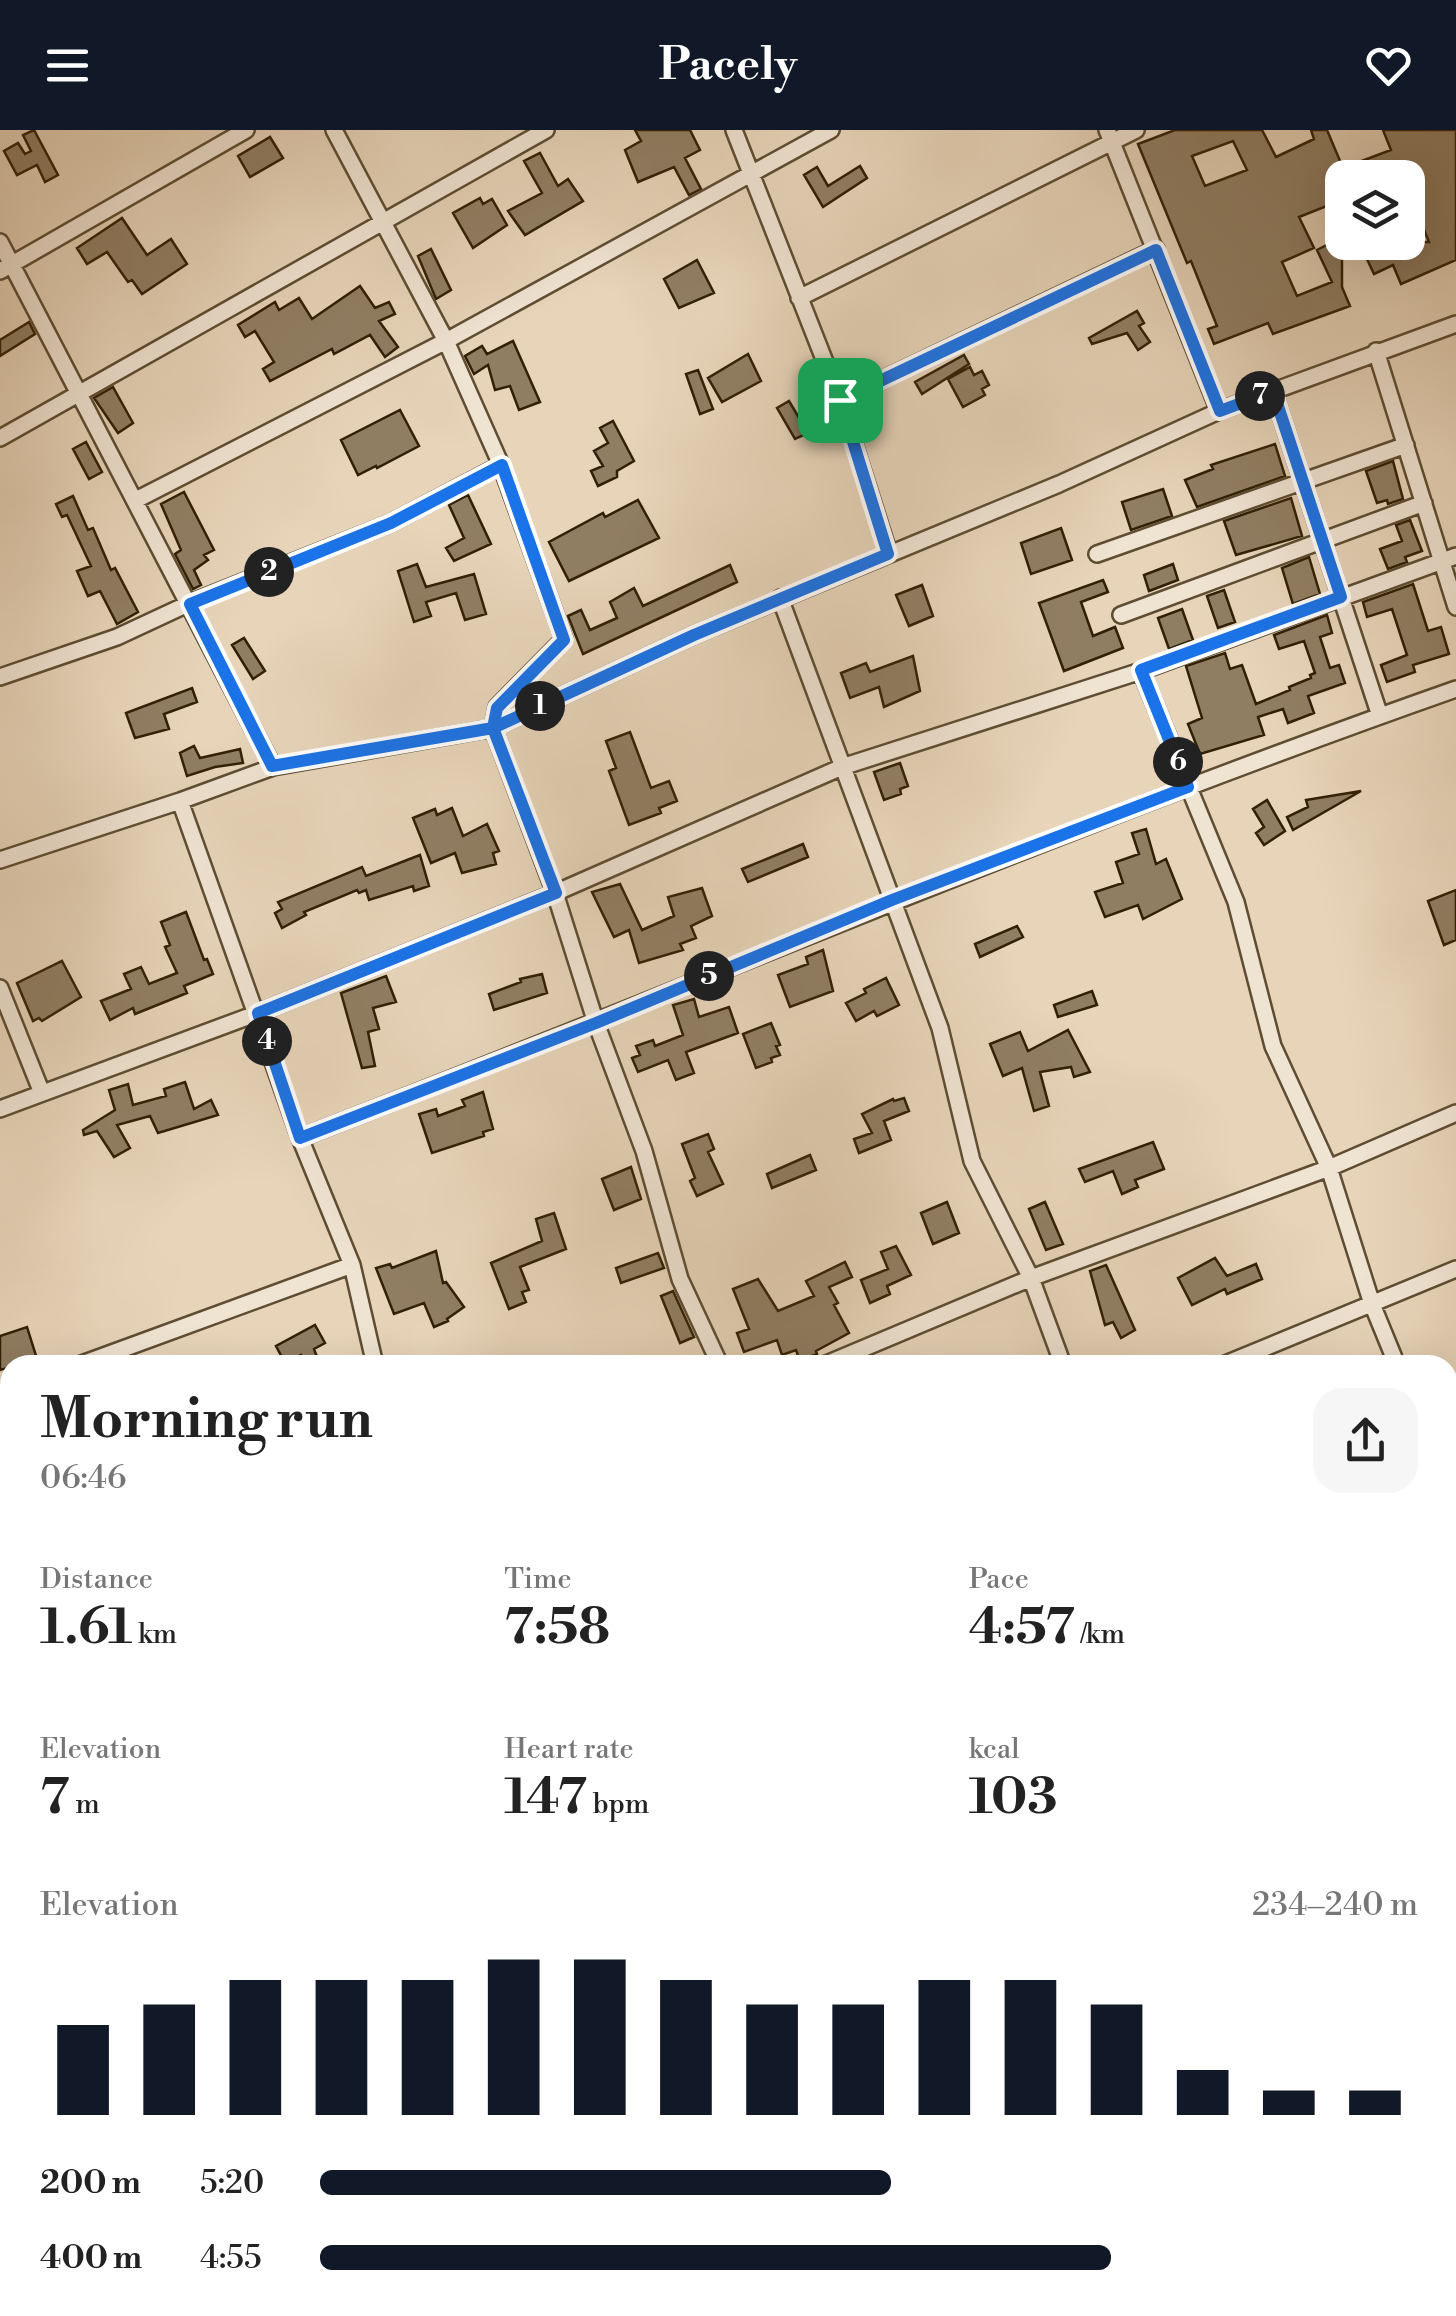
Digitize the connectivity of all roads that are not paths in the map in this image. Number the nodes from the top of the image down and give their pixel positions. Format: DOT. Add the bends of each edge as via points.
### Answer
graph roads {
  1 [pos="246,130"];
  2 [pos="334,130"];
  3 [pos="546,130"];
  4 [pos="734,130"];
  5 [pos="831,130"];
  6 [pos="1136,130"];
  7 [pos="1109,135"];
  8 [pos="750,173"];
  9 [pos="382,222"];
  10 [pos="0,242"];
  11 [pos="1156,250"];
  12 [pos="6,267"];
  13 [pos="800,298"];
  14 [pos="1456,324"];
  15 [pos="446,341"];
  16 [pos="1376,352"];
  17 [pos="1273,391"];
  18 [pos="80,392"];
  19 [pos="840,400"];
  20 [pos="1220,411"];
  21 [pos="0,438"];
  22 [pos="1406,445"];
  23 [pos="502,465"];
  24 [pos="1304,481"];
  25 [pos="136,500"];
  26 [pos="1424,503"];
  27 [pos="1324,540"];
  28 [pos="888,554"];
  29 [pos="1097,554"];
  30 [pos="1449,559"];
  31 [pos="1341,597"];
  32 [pos="780,598"];
  33 [pos="190,604"];
  34 [pos="1456,607"];
  35 [pos="1121,615"];
  36 [pos="1141,670"];
  37 [pos="0,677"];
  38 [pos="1456,689"];
  39 [pos="1380,716"];
  40 [pos="493,728"];
  41 [pos="272,766"];
  42 [pos="842,767"];
  43 [pos="1188,787"];
  44 [pos="180,801"];
  45 [pos="0,860"];
  46 [pos="556,893"];
  47 [pos="892,900"];
  48 [pos="0,988"];
  49 [pos="258,1013"];
  50 [pos="596,1023"];
  51 [pos="42,1093"];
  52 [pos="0,1109"];
  53 [pos="1456,1113"];
  54 [pos="300,1138"];
  55 [pos="1329,1168"];
  56 [pos="352,1265"];
  57 [pos="1456,1269"];
  58 [pos="1031,1278"];
  59 [pos="1372,1304"];
  60 [pos="106,1355"];
  61 [pos="373,1355"];
  62 [pos="715,1355"];
  63 [pos="848,1355"];
  64 [pos="1059,1355"];
  65 [pos="1247,1355"];
  66 [pos="1393,1355"];
  1 -- 12 [label="street"];
  2 -- 9 [label="street"];
  3 -- 9 [label="street"];
  4 -- 8 [label="street"];
  5 -- 8 [label="street"];
  6 -- 7 [label="street"];
  7 -- 11 [label="street"];
  7 -- 13 [label="street"];
  8 -- 13 [label="street"];
  8 -- 15 [label="street"];
  9 -- 15 [label="street"];
  9 -- 18 [label="street"];
  10 -- 12 [label="street"];
  11 -- 19 [label="street"];
  11 -- 20 [label="street"];
  12 -- 18 [label="street"];
  13 -- 19 [label="street"];
  14 -- 16 [label="street"];
  15 -- 23 [label="street"];
  15 -- 25 [label="street"];
  16 -- 17 [label="street"];
  16 -- 22 [label="street"];
  17 -- 20 [label="street"];
  17 -- 24 [label="street"];
  18 -- 21 [label="street"];
  18 -- 25 [label="street"];
  19 -- 28 [label="street"];
  20 -- 28 [label="street"];
  22 -- 24 [label="street"];
  22 -- 26 [label="street"];
  23 -- 33 [label="street" via="391,523"];
  23 -- 40 [label="street" via="564,640 497,708"];
  24 -- 27 [label="street"];
  24 -- 29 [label="street"];
  25 -- 33 [label="street"];
  26 -- 27 [label="street"];
  26 -- 30 [label="street"];
  27 -- 31 [label="street"];
  27 -- 35 [label="street"];
  28 -- 32 [label="street"];
  30 -- 31 [label="street"];
  30 -- 34 [label="street"];
  31 -- 36 [label="street"];
  31 -- 39 [label="street"];
  32 -- 40 [label="street"];
  32 -- 42 [label="street"];
  33 -- 37 [label="street" via="117,638"];
  33 -- 41 [label="street"];
  36 -- 42 [label="street"];
  36 -- 43 [label="street"];
  38 -- 39 [label="street"];
  39 -- 43 [label="street"];
  40 -- 41 [label="street"];
  40 -- 46 [label="street"];
  41 -- 44 [label="street"];
  42 -- 46 [label="street"];
  42 -- 47 [label="street"];
  43 -- 47 [label="street"];
  43 -- 55 [label="street" via="1236,902 1274,1046"];
  44 -- 45 [label="street"];
  44 -- 49 [label="street"];
  46 -- 49 [label="street"];
  46 -- 50 [label="street"];
  47 -- 50 [label="street"];
  47 -- 58 [label="street" via="940,1028 972,1160"];
  48 -- 51 [label="street"];
  49 -- 51 [label="street"];
  49 -- 54 [label="street"];
  50 -- 54 [label="street"];
  50 -- 62 [label="street" via="644,1151 680,1278"];
  51 -- 52 [label="street"];
  53 -- 55 [label="street"];
  54 -- 56 [label="street"];
  55 -- 58 [label="street"];
  55 -- 59 [label="street"];
  56 -- 60 [label="street"];
  56 -- 61 [label="street"];
  57 -- 59 [label="street"];
  58 -- 63 [label="street"];
  58 -- 64 [label="street"];
  59 -- 65 [label="street"];
  59 -- 66 [label="street"];
}
